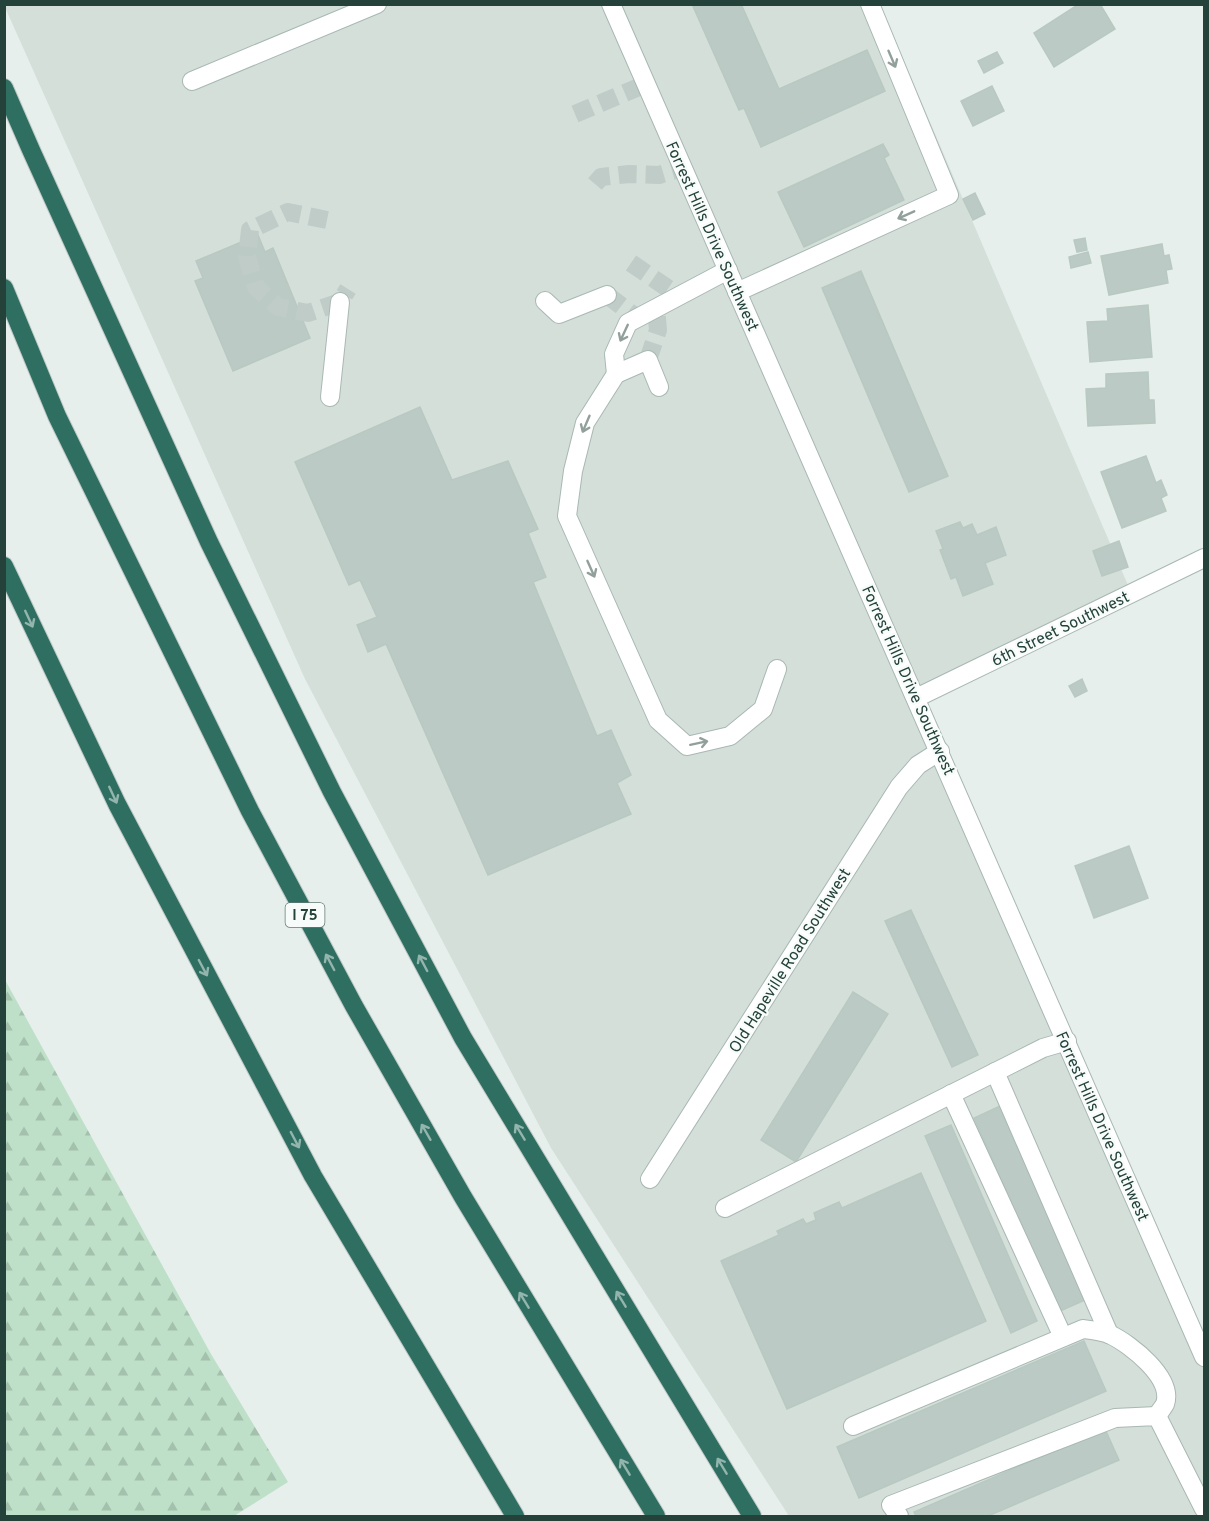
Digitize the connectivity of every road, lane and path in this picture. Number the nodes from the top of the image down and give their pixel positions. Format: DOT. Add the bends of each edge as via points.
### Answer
graph roads {
  1 [pos="377,4"];
  2 [pos="611,4"];
  3 [pos="870,4"];
  4 [pos="192,81"];
  5 [pos="4,88"];
  6 [pos="728,270"];
  7 [pos="4,288"];
  8 [pos="737,292"];
  9 [pos="607,295"];
  10 [pos="545,301"];
  11 [pos="340,302"];
  12 [pos="616,374"];
  13 [pos="659,387"];
  14 [pos="330,397"];
  15 [pos="1204,558"];
  16 [pos="4,566"];
  17 [pos="777,669"];
  18 [pos="916,698"];
  19 [pos="940,751"];
  20 [pos="1067,1041"];
  21 [pos="995,1072"];
  22 [pos="951,1094"];
  23 [pos="650,1179"];
  24 [pos="725,1208"];
  25 [pos="1109,1334"];
  26 [pos="1063,1337"];
  27 [pos="1204,1357"];
  28 [pos="1157,1416"];
  29 [pos="853,1426"];
  30 [pos="1204,1509"];
  31 [pos="515,1516"];
  32 [pos="656,1516"];
  33 [pos="752,1516"];
  34 [pos="898,1516"];
  1 -- 4 [label="street"];
  2 -- 6 [label="street, Forrest Hills Drive Southwest"];
  3 -- 8 [label="street, one-way" via="949,195"];
  33 -- 5 [label="highway, one-way" via="464,1038 332,792 204,531"];
  6 -- 8 [label="street, Forrest Hills Drive Southwest"];
  6 -- 12 [label="street, one-way" via="628,323 614,354"];
  32 -- 7 [label="highway, I 75, one-way" via="463,1197 255,822 57,416"];
  8 -- 18 [label="street, Forrest Hills Drive Southwest"];
  9 -- 10 [label="street" via="559,314"];
  11 -- 14 [label="street"];
  12 -- 13 [label="street" via="648,360"];
  12 -- 17 [label="street, one-way" via="585,423 567,516 658,720 687,746 730,736 763,709"];
  15 -- 18 [label="street, 6th Street Southwest"];
  16 -- 31 [label="highway, one-way" via="117,804 313,1176"];
  18 -- 19 [label="street, Forrest Hills Drive Southwest"];
  19 -- 20 [label="street, Forrest Hills Drive Southwest"];
  19 -- 23 [label="street, Old Hapeville Road Southwest" via="918,765 899,786"];
  20 -- 21 [label="street" via="1043,1048"];
  20 -- 27 [label="street, Forrest Hills Drive Southwest"];
  21 -- 22 [label="street"];
  21 -- 25 [label="street"];
  22 -- 24 [label="street"];
  22 -- 26 [label="street"];
  25 -- 26 [label="street" via="1083,1329"];
  25 -- 28 [label="street" via="1135,1349 1158,1375 1166,1402"];
  26 -- 29 [label="street"];
  28 -- 30 [label="street"];
  28 -- 34 [label="street" via="1116,1418 891,1505"];
}
